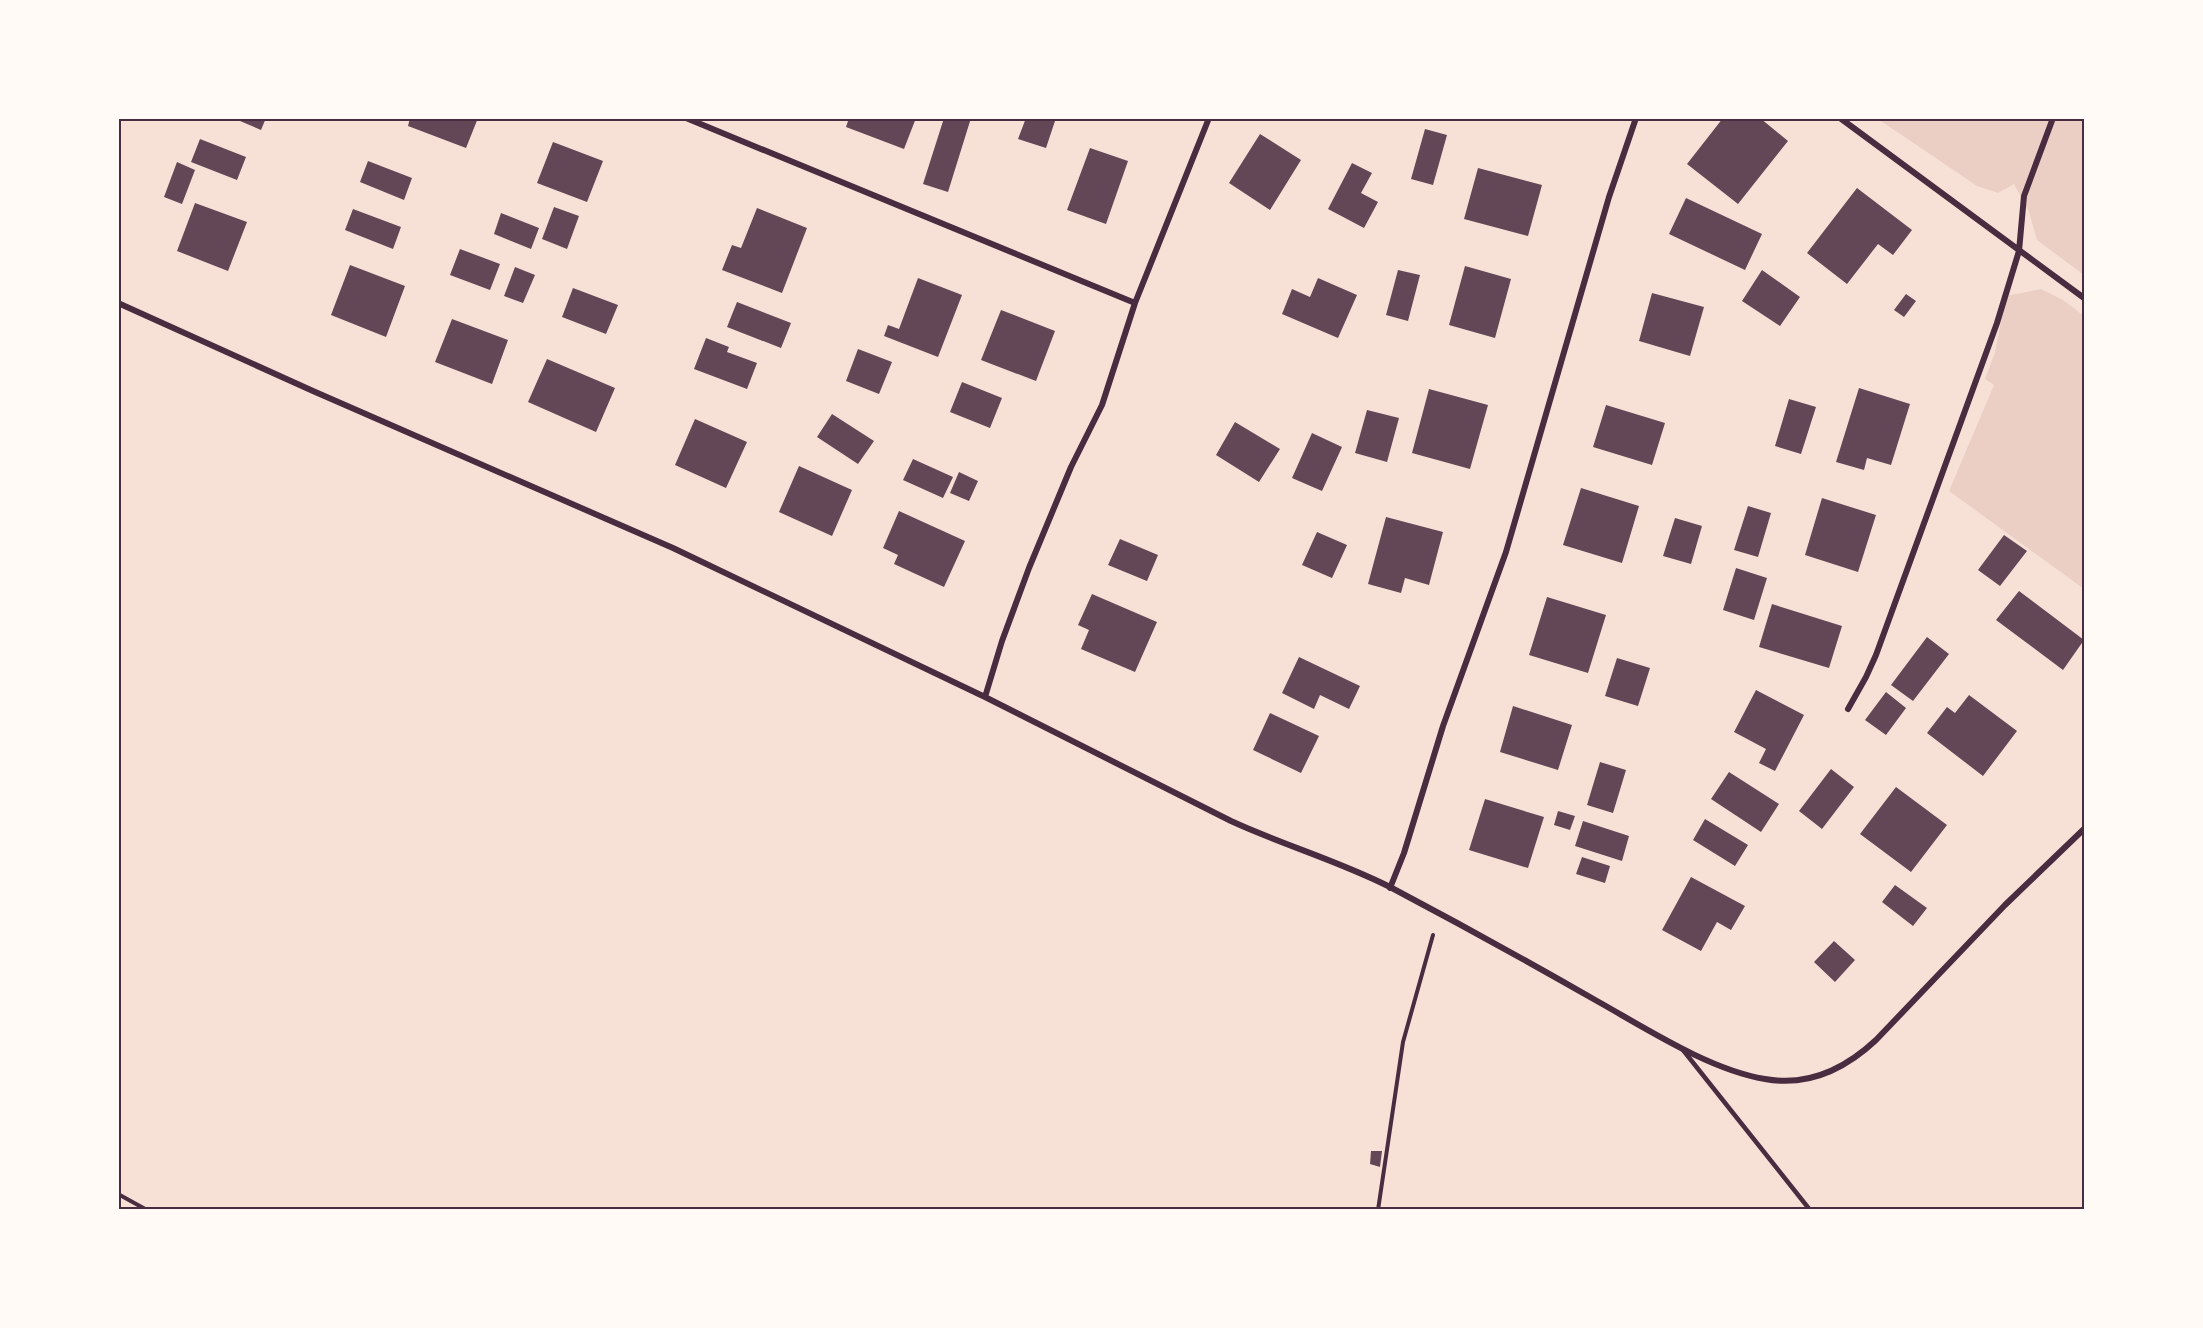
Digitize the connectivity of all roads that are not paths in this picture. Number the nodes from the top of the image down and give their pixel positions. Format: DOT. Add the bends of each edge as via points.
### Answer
graph roads {
  1 [pos="686,118"];
  2 [pos="1209,118"];
  3 [pos="1636,118"];
  4 [pos="1840,118"];
  5 [pos="2053,118"];
  6 [pos="2019,251"];
  7 [pos="2085,298"];
  8 [pos="118,303"];
  9 [pos="1135,303"];
  10 [pos="985,697"];
  11 [pos="1848,709"];
  12 [pos="2085,829"];
  13 [pos="1390,888"];
  14 [pos="1680,1046"];
  15 [pos="1810,1209"];
  1 -- 9 [label="street"];
  2 -- 9 [label="street"];
  3 -- 13 [label="street" via="1609,197 1506,552"];
  4 -- 6 [label="street"];
  5 -- 6 [label="street" via="2024,196"];
  6 -- 7 [label="street"];
  6 -- 11 [label="street" via="1997,323 1889,620"];
  8 -- 10 [label="street" via="673,548"];
  9 -- 10 [label="street" via="1102,405 1029,568"];
  10 -- 13 [label="street" via="1264,837 1354,870"];
  12 -- 14 [label="street" via="2005,905 1876,1040 1838,1069 1794,1081 1766,1080 1738,1073"];
  13 -- 14 [label="street"];
  14 -- 15 [label="lane"];
}
